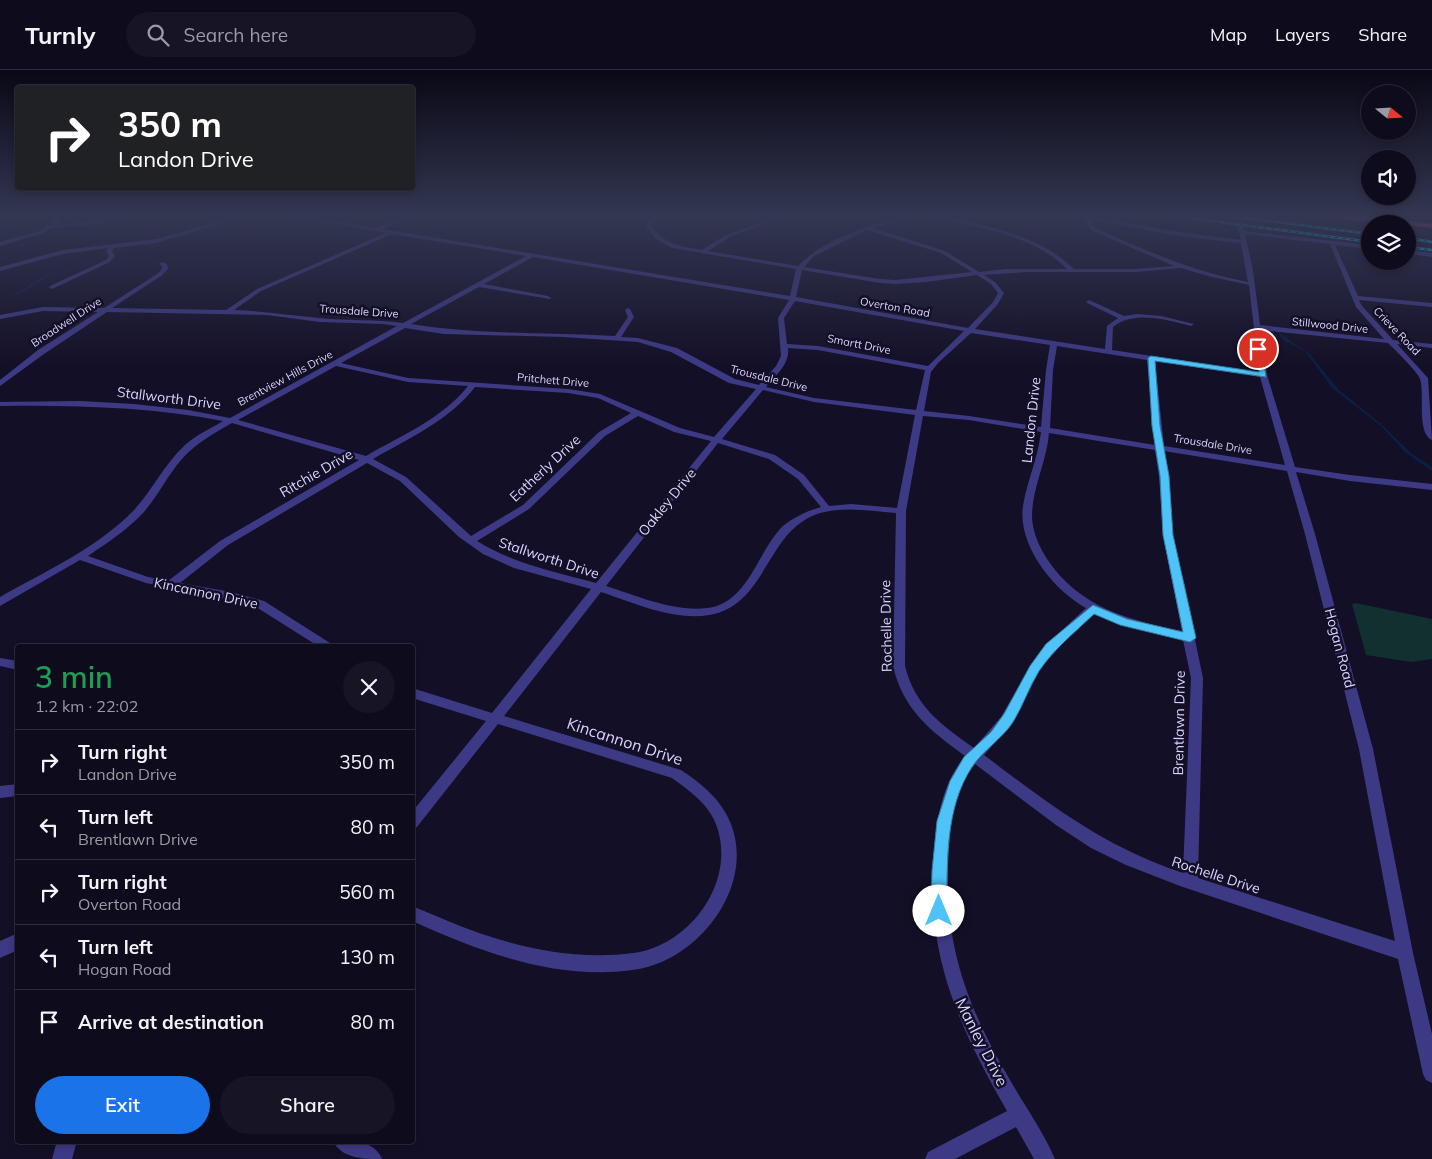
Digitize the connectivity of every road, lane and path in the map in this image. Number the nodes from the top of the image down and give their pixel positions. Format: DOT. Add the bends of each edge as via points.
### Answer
graph roads {
  1 [pos="99,266"];
  2 [pos="164,266"];
  3 [pos="314,266"];
  4 [pos="512,266"];
  5 [pos="597,266"];
  6 [pos="786,266"];
  7 [pos="801,266"];
  8 [pos="966,266"];
  9 [pos="1069,266"];
  10 [pos="1248,266"];
  11 [pos="1341,266"];
  12 [pos="1179,267"];
  13 [pos="799,268"];
  14 [pos="1074,271"];
  15 [pos="978,273"];
  16 [pos="479,284"];
  17 [pos="1251,284"];
  18 [pos="52,286"];
  19 [pos="548,298"];
  20 [pos="792,298"];
  21 [pos="1354,298"];
  22 [pos="1089,302"];
  23 [pos="1432,305"];
  24 [pos="106,310"];
  25 [pos="628,310"];
  26 [pos="228,312"];
  27 [pos="0,318"];
  28 [pos="1123,318"];
  29 [pos="1191,324"];
  30 [pos="406,326"];
  31 [pos="1256,327"];
  32 [pos="968,330"];
  33 [pos="617,338"];
  34 [pos="1393,343"];
  35 [pos="1054,344"];
  36 [pos="784,346"];
  37 [pos="1432,346"];
  38 [pos="1108,352"];
  39 [pos="1151,358"];
  40 [pos="337,364"];
  41 [pos="929,368"];
  42 [pos="1263,375"];
  43 [pos="0,384"];
  44 [pos="472,386"];
  45 [pos="761,389"];
  46 [pos="0,404"];
  47 [pos="636,413"];
  48 [pos="919,413"];
  49 [pos="1429,415"];
  50 [pos="229,421"];
  51 [pos="1045,430"];
  52 [pos="1432,437"];
  53 [pos="716,440"];
  54 [pos="1159,447"];
  55 [pos="366,460"];
  56 [pos="1292,469"];
  57 [pos="1432,487"];
  58 [pos="827,508"];
  59 [pos="901,511"];
  60 [pos="470,541"];
  61 [pos="78,556"];
  62 [pos="171,584"];
  63 [pos="598,588"];
  64 [pos="0,602"];
  65 [pos="1093,609"];
  66 [pos="1190,638"];
  67 [pos="323,644"];
  68 [pos="0,662"];
  69 [pos="15,665"];
  70 [pos="415,694"];
  71 [pos="495,718"];
  72 [pos="974,755"];
  73 [pos="15,790"];
  74 [pos="0,792"];
  75 [pos="415,819"];
  76 [pos="1190,882"];
  77 [pos="415,914"];
  78 [pos="15,942"];
  79 [pos="0,950"];
  80 [pos="1405,953"];
  81 [pos="1432,1074"];
  82 [pos="1019,1115"];
  83 [pos="66,1144"];
  84 [pos="348,1144"];
  85 [pos="62,1159"];
  86 [pos="372,1159"];
  87 [pos="935,1159"];
  88 [pos="1045,1159"];
  1 -- 18 [label="street"];
  2 -- 24 [label="street, Broadwell Drive" via="162,273"];
  3 -- 26 [label="street" via="263,288"];
  4 -- 16 [label="street, Brentview Hills Drive"];
  5 -- 20 [label="street, Overton Road"];
  6 -- 13 [label="street"];
  7 -- 13 [label="street"];
  8 -- 15 [label="street"];
  9 -- 14 [label="street"];
  10 -- 17 [label="street, Hogan Road"];
  11 -- 21 [label="street, Crieve Road"];
  12 -- 14 [label="street" via="1142,271"];
  12 -- 17 [label="street" via="1210,277"];
  13 -- 15 [label="street" via="889,282"];
  13 -- 20 [label="street, Oakley Drive"];
  14 -- 15 [label="street"];
  15 -- 32 [label="street" via="996,285 1001,296"];
  16 -- 19 [label="street"];
  16 -- 30 [label="street, Brentview Hills Drive"];
  17 -- 31 [label="street, Hogan Road"];
  20 -- 32 [label="street, Overton Road"];
  20 -- 36 [label="street, Oakley Drive" via="780,320"];
  21 -- 23 [label="street"];
  21 -- 34 [label="street, Crieve Road" via="1365,315"];
  22 -- 28 [label="street"];
  24 -- 26 [label="street, Trousdale Drive"];
  24 -- 27 [label="street, Trousdale Drive" via="45,309 18,313 21,315 16,318"];
  24 -- 43 [label="street, Broadwell Drive" via="34,357"];
  25 -- 33 [label="street" via="632,317"];
  26 -- 30 [label="street, Trousdale Drive" via="375,321"];
  28 -- 29 [label="street" via="1143,316"];
  28 -- 38 [label="street" via="1110,326"];
  30 -- 33 [label="street, Trousdale Drive" via="449,332"];
  30 -- 40 [label="street, Brentview Hills Drive"];
  31 -- 34 [label="street, Stillwood Drive"];
  31 -- 42 [label="street, Hogan Road"];
  32 -- 35 [label="street, Overton Road"];
  32 -- 41 [label="street"];
  33 -- 45 [label="street, Trousdale Drive" via="666,347 723,378"];
  34 -- 37 [label="street, Stillwood Drive"];
  34 -- 49 [label="street, Crieve Road" via="1424,378"];
  35 -- 38 [label="street, Overton Road"];
  35 -- 51 [label="street, Landon Drive"];
  36 -- 41 [label="street, Smartt Drive" via="822,348"];
  36 -- 45 [label="street, Oakley Drive" via="782,363"];
  38 -- 39 [label="street, Overton Road"];
  39 -- 42 [label="street, Overton Road"];
  39 -- 54 [label="street, Brentlawn Drive"];
  40 -- 44 [label="street, Pritchett Drive" via="408,380"];
  40 -- 50 [label="street, Brentview Hills Drive"];
  41 -- 48 [label="street, Rochelle Drive"];
  42 -- 56 [label="street, Hogan Road"];
  44 -- 47 [label="street, Pritchett Drive" via="587,393"];
  44 -- 55 [label="street, Ritchie Drive" via="462,400 446,412"];
  45 -- 48 [label="street, Trousdale Drive" via="848,406"];
  45 -- 53 [label="street, Oakley Drive"];
  46 -- 50 [label="street, Stallworth Drive" via="103,404 196,414"];
  47 -- 53 [label="street, Pritchett Drive" via="686,433"];
  47 -- 60 [label="street, Eatherly Drive" via="602,434 526,507"];
  48 -- 51 [label="street, Trousdale Drive"];
  48 -- 59 [label="street, Rochelle Drive"];
  49 -- 52 [label="street, Crieve Road" via="1428,429"];
  50 -- 55 [label="street, Stallworth Drive"];
  50 -- 61 [label="street, Brentview Hills Drive" via="185,449 170,465 138,513"];
  51 -- 54 [label="street, Trousdale Drive"];
  51 -- 65 [label="street, Landon Drive" via="1039,471 1028,505 1028,526 1036,548 1053,576"];
  53 -- 58 [label="street, Pritchett Drive" via="786,465 806,481"];
  53 -- 63 [label="street, Oakley Drive"];
  54 -- 56 [label="street, Trousdale Drive"];
  54 -- 66 [label="street, Brentlawn Drive" via="1168,535"];
  55 -- 60 [label="street, Stallworth Drive" via="389,470 415,488"];
  55 -- 62 [label="street, Ritchie Drive" via="224,543"];
  56 -- 57 [label="street, Trousdale Drive"];
  56 -- 80 [label="street, Hogan Road" via="1366,749"];
  58 -- 59 [label="street, Stallworth Drive"];
  58 -- 63 [label="street, Stallworth Drive" via="802,517 790,526 746,590 733,602 718,608 681,611"];
  59 -- 72 [label="street, Rochelle Drive" via="899,654 902,679 918,708"];
  60 -- 63 [label="street, Stallworth Drive" via="519,565"];
  61 -- 62 [label="street, Kincannon Drive" via="136,577"];
  61 -- 64 [label="street, Brentview Hills Drive"];
  62 -- 67 [label="street, Kincannon Drive" via="260,604"];
  63 -- 71 [label="street, Oakley Drive"];
  65 -- 66 [label="street, Landon Drive" via="1124,622"];
  65 -- 72 [label="street, Manley Drive" via="1041,658 1009,718"];
  66 -- 76 [label="street, Brentlawn Drive" via="1198,703"];
  68 -- 69 [label="street"];
  70 -- 71 [label="street, Kincannon Drive"];
  71 -- 75 [label="street, Oakley Drive"];
  71 -- 77 [label="street, Kincannon Drive" via="666,771 700,789 718,811 728,836 730,866 720,896 701,924 678,944 657,956 622,963 534,958 488,946"];
  72 -- 76 [label="street, Rochelle Drive" via="1086,837 1137,863"];
  72 -- 82 [label="street, Manley Drive" via="958,778 946,812 940,871 940,922 948,965 963,1010"];
  73 -- 74 [label="street"];
  76 -- 80 [label="street, Rochelle Drive"];
  78 -- 79 [label="street"];
  80 -- 81 [label="street, Hogan Road"];
  82 -- 87 [label="street"];
  82 -- 88 [label="street, Manley Drive"];
  83 -- 85 [label="street"];
  84 -- 86 [label="street"];
}
